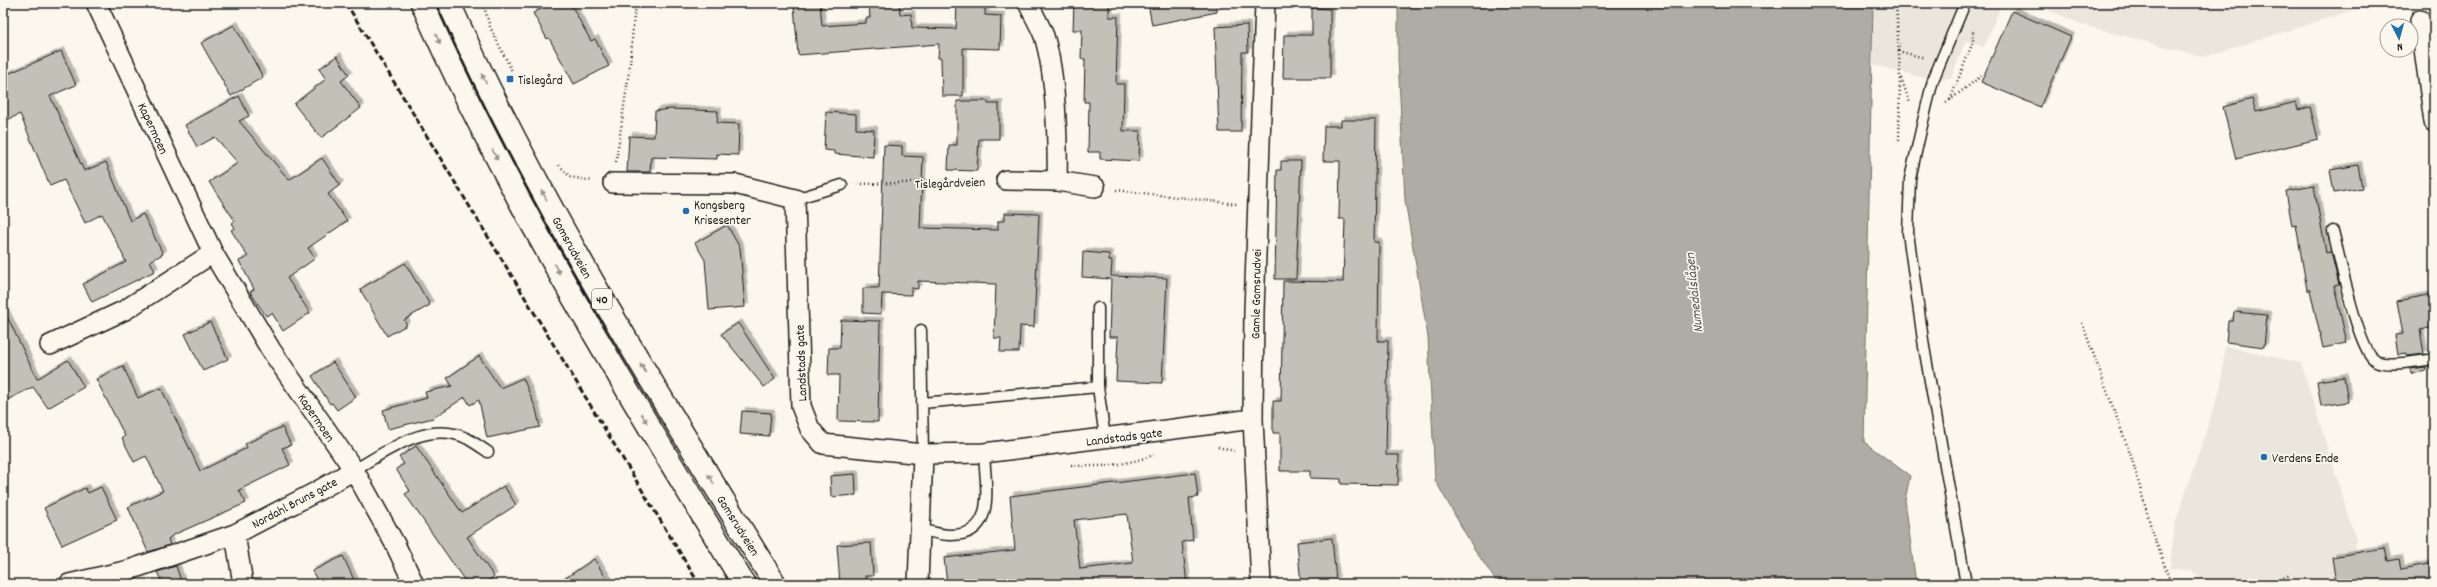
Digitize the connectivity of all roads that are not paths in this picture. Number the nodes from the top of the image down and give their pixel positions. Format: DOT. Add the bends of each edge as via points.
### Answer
graph roads {
  1 [pos="96,3"];
  2 [pos="422,3"];
  3 [pos="449,3"];
  4 [pos="1028,3"];
  5 [pos="1265,3"];
  6 [pos="1965,3"];
  7 [pos="2420,20"];
  8 [pos="2434,122"];
  9 [pos="1006,180"];
  10 [pos="1057,182"];
  11 [pos="613,183"];
  12 [pos="842,184"];
  13 [pos="1095,188"];
  14 [pos="795,199"];
  15 [pos="2333,231"];
  16 [pos="213,253"];
  17 [pos="1098,308"];
  18 [pos="921,330"];
  19 [pos="50,345"];
  20 [pos="2434,359"];
  21 [pos="1098,387"];
  22 [pos="922,403"];
  23 [pos="1253,419"];
  24 [pos="1105,438"];
  25 [pos="488,452"];
  26 [pos="984,453"];
  27 [pos="923,454"];
  28 [pos="354,470"];
  29 [pos="919,529"];
  30 [pos="235,534"];
  31 [pos="69,584"];
  32 [pos="243,584"];
  33 [pos="414,584"];
  34 [pos="744,584"];
  35 [pos="775,584"];
  36 [pos="918,584"];
  37 [pos="1261,584"];
  38 [pos="1966,584"];
  1 -- 16 [label="street, Kapermoen"];
  2 -- 34 [label="main road, Gomsrudveien / 40, one-way" via="465,96 533,226 621,381"];
  35 -- 3 [label="main road, Gomsrudveien / 40, one-way" via="647,375 573,248 507,126"];
  4 -- 10 [label="street" via="1044,36 1051,71 1058,160"];
  5 -- 23 [label="street, Gamle Gomsrudvei" via="1257,207"];
  6 -- 38 [label="lane" via="1934,80 1910,179 1908,233 1922,332"];
  7 -- 8 [label="street"];
  9 -- 10 [label="street"];
  10 -- 13 [label="street"];
  11 -- 14 [label="street" via="735,184"];
  12 -- 14 [label="lane"];
  14 -- 27 [label="street, Landstads gate" via="801,406 810,429 823,444"];
  15 -- 20 [label="lane" via="2358,332 2367,351 2375,360 2384,363"];
  16 -- 19 [label="street" via="125,310"];
  16 -- 28 [label="street, Kapermoen" via="271,350"];
  17 -- 21 [label="lane"];
  18 -- 22 [label="lane"];
  21 -- 22 [label="lane"];
  21 -- 24 [label="lane"];
  22 -- 27 [label="lane"];
  23 -- 24 [label="street, Landstads gate"];
  23 -- 37 [label="street, Gamle Gomsrudvei"];
  24 -- 26 [label="street, Landstads gate"];
  25 -- 28 [label="lane" via="467,438 441,433 410,438"];
  26 -- 27 [label="street, Landstads gate"];
  26 -- 29 [label="lane" via="986,508 980,524 968,532 950,535"];
  27 -- 29 [label="street"];
  28 -- 30 [label="street, Nordahl Bruns gate"];
  28 -- 33 [label="street, Kapermoen"];
  29 -- 36 [label="street"];
  30 -- 31 [label="street, Nordahl Bruns gate" via="129,570"];
  30 -- 32 [label="street"];
}
